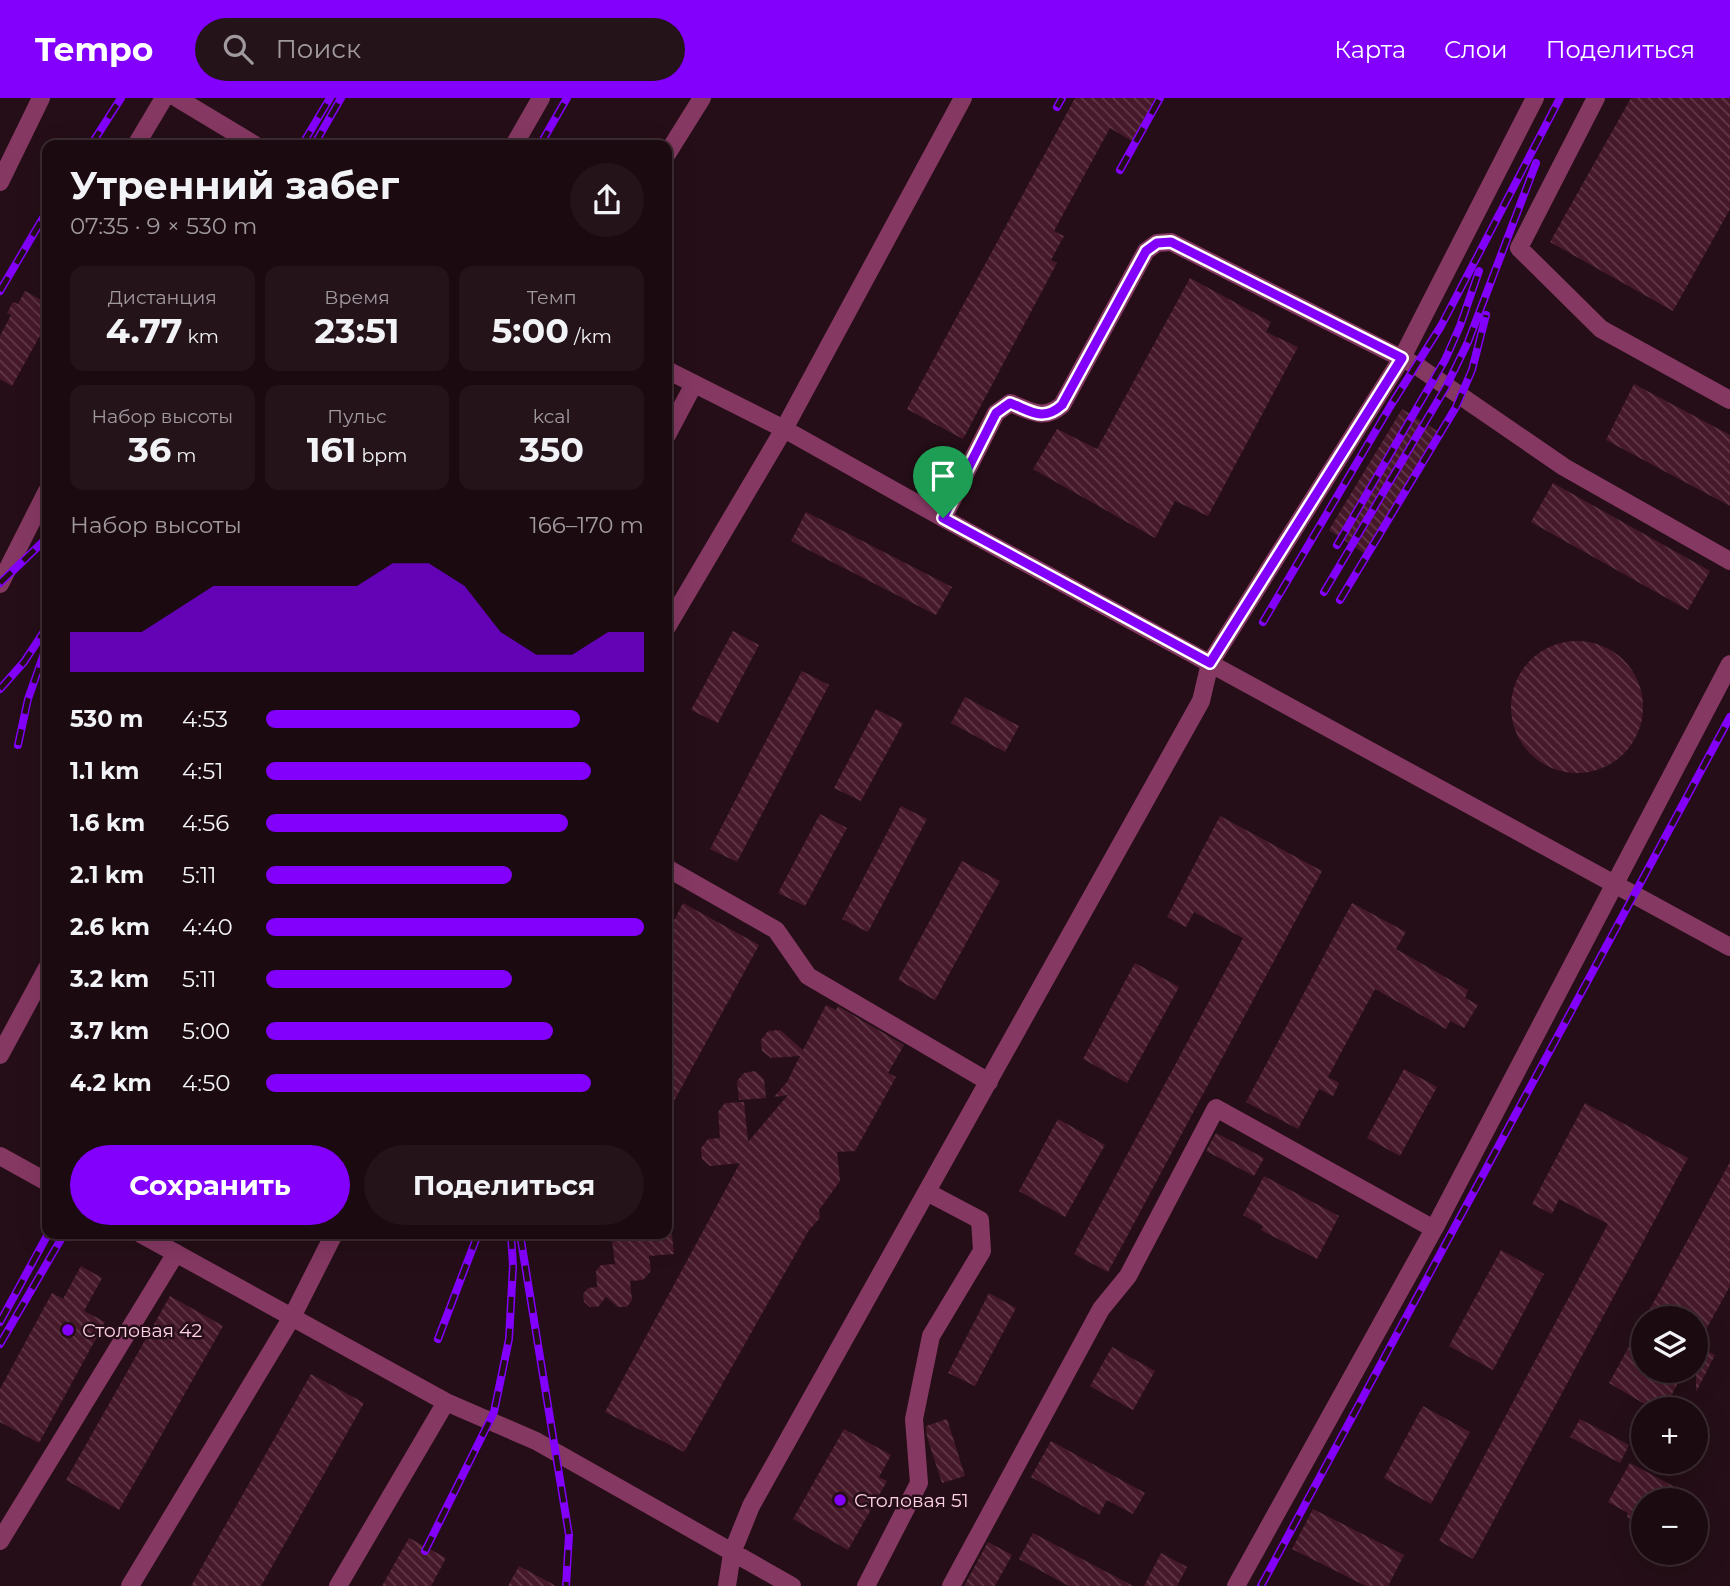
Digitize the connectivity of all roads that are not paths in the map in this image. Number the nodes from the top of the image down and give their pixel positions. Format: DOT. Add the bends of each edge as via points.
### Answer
graph roads {
  1 [pos="41,98"];
  2 [pos="164,98"];
  3 [pos="177,98"];
  4 [pos="541,98"];
  5 [pos="702,98"];
  6 [pos="963,98"];
  7 [pos="1535,98"];
  8 [pos="1596,98"];
  9 [pos="139,140"];
  10 [pos="247,140"];
  11 [pos="517,140"];
  12 [pos="672,146"];
  13 [pos="0,182"];
  14 [pos="1402,358"];
  15 [pos="672,373"];
  16 [pos="694,384"];
  17 [pos="1730,400"];
  18 [pos="672,426"];
  19 [pos="784,429"];
  20 [pos="42,501"];
  21 [pos="943,518"];
  22 [pos="1730,561"];
  23 [pos="0,584"];
  24 [pos="672,618"];
  25 [pos="1210,663"];
  26 [pos="1730,664"];
  27 [pos="672,871"];
  28 [pos="1613,884"];
  29 [pos="1730,947"];
  30 [pos="42,977"];
  31 [pos="0,1055"];
  32 [pos="989,1082"];
  33 [pos="0,1156"];
  34 [pos="42,1179"];
  35 [pos="928,1192"];
  36 [pos="1434,1228"];
  37 [pos="150,1239"];
  38 [pos="331,1239"];
  39 [pos="176,1253"];
  40 [pos="292,1317"];
  41 [pos="446,1402"];
  42 [pos="0,1541"];
  43 [pos="732,1553"];
  44 [pos="130,1586"];
  45 [pos="338,1586"];
  46 [pos="727,1586"];
  47 [pos="792,1586"];
  48 [pos="866,1586"];
  49 [pos="951,1586"];
  50 [pos="1236,1586"];
  1 -- 13 [label="lane"];
  2 -- 9 [label="lane"];
  3 -- 10 [label="lane"];
  4 -- 11 [label="lane"];
  5 -- 12 [label="lane"];
  6 -- 19 [label="lane"];
  7 -- 14 [label="lane"];
  8 -- 17 [label="lane" via="1519,248 1601,329"];
  14 -- 21 [label="lane" via="1171,242 1157,243 1146,251 1062,405 1052,414 1042,415 1010,403 996,413"];
  14 -- 22 [label="lane" via="1564,467"];
  14 -- 25 [label="lane"];
  15 -- 16 [label="lane"];
  16 -- 18 [label="lane"];
  16 -- 19 [label="lane"];
  19 -- 21 [label="lane"];
  19 -- 24 [label="lane"];
  20 -- 23 [label="lane"];
  21 -- 25 [label="lane"];
  25 -- 28 [label="lane"];
  25 -- 32 [label="lane" via="1200,701"];
  26 -- 28 [label="lane"];
  27 -- 32 [label="lane" via="776,930 808,976"];
  28 -- 29 [label="lane"];
  28 -- 36 [label="lane"];
  30 -- 31 [label="lane"];
  32 -- 35 [label="lane"];
  33 -- 34 [label="lane"];
  35 -- 43 [label="lane" via="751,1506"];
  35 -- 48 [label="lane" via="980,1220 982,1251 930,1336 914,1419 919,1483"];
  36 -- 49 [label="lane" via="1216,1108 1128,1276 1101,1309"];
  36 -- 50 [label="lane"];
  37 -- 39 [label="lane"];
  38 -- 40 [label="lane"];
  39 -- 40 [label="lane"];
  39 -- 42 [label="lane"];
  40 -- 41 [label="lane"];
  40 -- 44 [label="lane"];
  41 -- 43 [label="lane" via="536,1441"];
  41 -- 45 [label="lane"];
  43 -- 46 [label="lane"];
  43 -- 47 [label="lane"];
}
